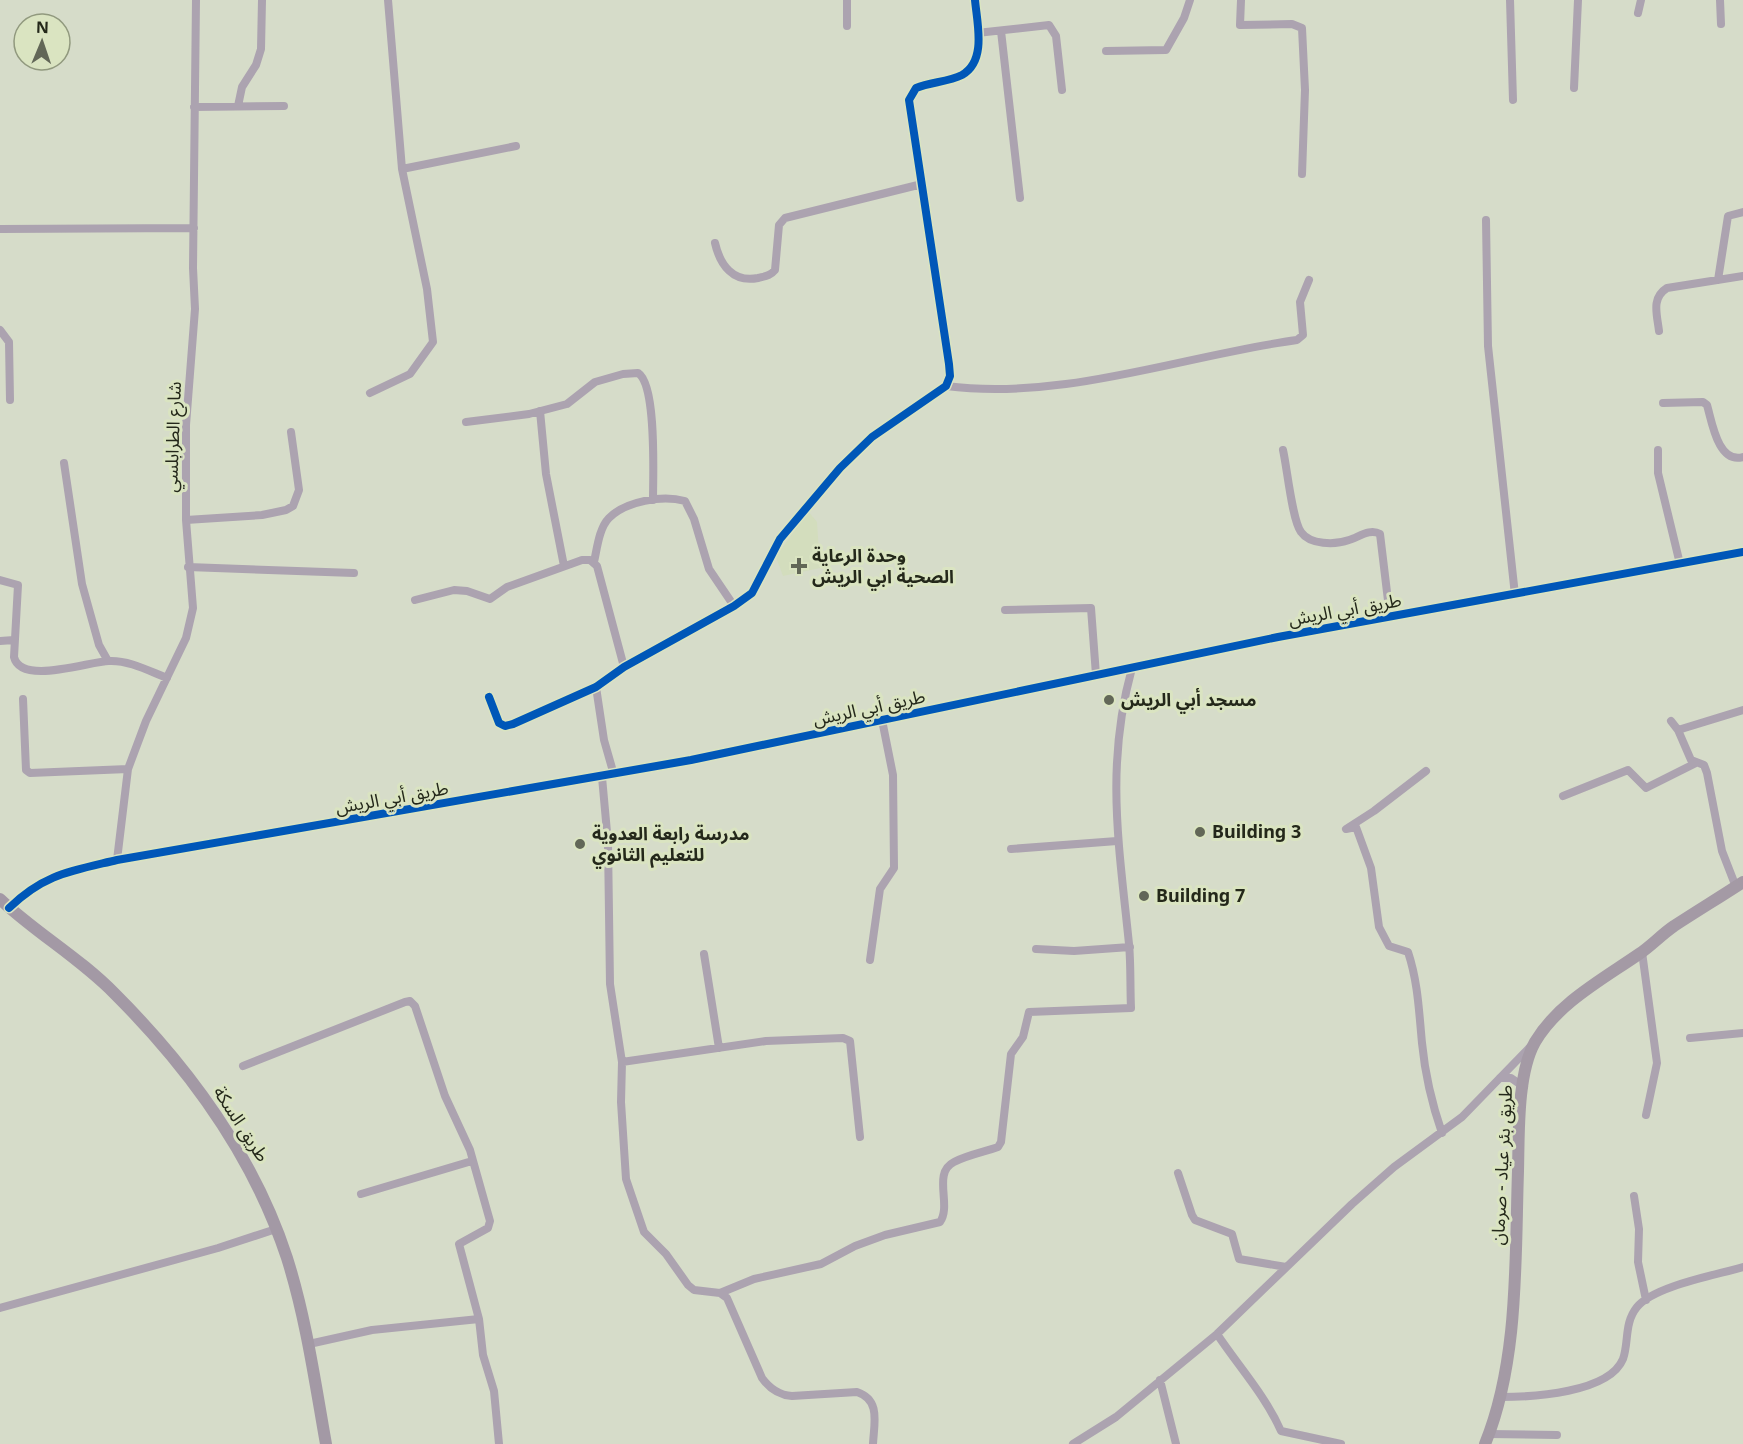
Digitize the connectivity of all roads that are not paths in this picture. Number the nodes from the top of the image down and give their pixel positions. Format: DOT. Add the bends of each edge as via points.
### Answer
graph roads {
  1 [pos="196,0"];
  2 [pos="262,0"];
  3 [pos="388,0"];
  4 [pos="847,0"];
  5 [pos="975,0"];
  6 [pos="1190,0"];
  7 [pos="1241,0"];
  8 [pos="1510,0"];
  9 [pos="1578,0"];
  10 [pos="1641,0"];
  11 [pos="1720,0"];
  12 [pos="1638,13"];
  13 [pos="1720,24"];
  14 [pos="847,26"];
  15 [pos="1001,31"];
  16 [pos="977,33"];
  17 [pos="1106,51"];
  18 [pos="1574,88"];
  19 [pos="1062,90"];
  20 [pos="1513,100"];
  21 [pos="238,106"];
  22 [pos="284,106"];
  23 [pos="194,107"];
  24 [pos="516,146"];
  25 [pos="402,169"];
  26 [pos="1302,174"];
  27 [pos="922,184"];
  28 [pos="1020,198"];
  29 [pos="1743,212"];
  30 [pos="1486,220"];
  31 [pos="194,228"];
  32 [pos="0,229"];
  33 [pos="715,243"];
  34 [pos="1743,276"];
  35 [pos="1309,280"];
  36 [pos="1718,280"];
  37 [pos="0,330"];
  38 [pos="1659,331"];
  39 [pos="946,386"];
  40 [pos="370,393"];
  41 [pos="10,399"];
  42 [pos="1663,403"];
  43 [pos="540,411"];
  44 [pos="466,422"];
  45 [pos="291,432"];
  46 [pos="1283,450"];
  47 [pos="1658,450"];
  48 [pos="1743,457"];
  49 [pos="64,463"];
  50 [pos="654,500"];
  51 [pos="186,520"];
  52 [pos="1743,552"];
  53 [pos="594,562"];
  54 [pos="1680,564"];
  55 [pos="564,566"];
  56 [pos="188,567"];
  57 [pos="354,573"];
  58 [pos="0,580"];
  59 [pos="1515,595"];
  60 [pos="415,600"];
  61 [pos="734,606"];
  62 [pos="1005,610"];
  63 [pos="1390,617"];
  64 [pos="14,640"];
  65 [pos="0,641"];
  66 [pos="108,660"];
  67 [pos="624,668"];
  68 [pos="1132,668"];
  69 [pos="1096,675"];
  70 [pos="167,678"];
  71 [pos="596,687"];
  72 [pos="489,697"];
  73 [pos="23,699"];
  74 [pos="1743,710"];
  75 [pos="882,720"];
  76 [pos="1671,721"];
  77 [pos="1678,730"];
  78 [pos="1696,763"];
  79 [pos="128,769"];
  80 [pos="1426,771"];
  81 [pos="614,775"];
  82 [pos="602,777"];
  83 [pos="1563,796"];
  84 [pos="1117,841"];
  85 [pos="1011,849"];
  86 [pos="117,860"];
  87 [pos="1740,885"];
  88 [pos="5,903"];
  89 [pos="1130,947"];
  90 [pos="1036,949"];
  91 [pos="1642,952"];
  92 [pos="704,954"];
  93 [pos="870,960"];
  94 [pos="1743,1033"];
  95 [pos="1690,1038"];
  96 [pos="1535,1042"];
  97 [pos="719,1048"];
  98 [pos="622,1062"];
  99 [pos="243,1066"];
  100 [pos="1500,1078"];
  101 [pos="1524,1087"];
  102 [pos="1646,1115"];
  103 [pos="1442,1133"];
  104 [pos="860,1137"];
  105 [pos="472,1161"];
  106 [pos="1178,1173"];
  107 [pos="361,1194"];
  108 [pos="1634,1196"];
  109 [pos="276,1229"];
  110 [pos="1743,1267"];
  111 [pos="1286,1268"];
  112 [pos="720,1293"];
  113 [pos="1646,1300"];
  114 [pos="0,1308"];
  115 [pos="479,1319"];
  116 [pos="1217,1334"];
  117 [pos="309,1344"];
  118 [pos="1160,1380"];
  119 [pos="1501,1397"];
  120 [pos="1557,1435"];
  121 [pos="1487,1439"];
  122 [pos="326,1444"];
  123 [pos="499,1444"];
  124 [pos="873,1444"];
  125 [pos="1073,1444"];
  126 [pos="1176,1444"];
  127 [pos="1341,1444"];
  1 -- 23 [label="street, شارع الطرابلسي"];
  2 -- 21 [label="street" via="261,49 242,87"];
  3 -- 25 [label="street"];
  4 -- 14 [label="street"];
  5 -- 16 [label="street"];
  6 -- 17 [label="street" via="1166,50"];
  7 -- 26 [label="street" via="1240,25 1292,24 1302,28"];
  8 -- 20 [label="street"];
  9 -- 18 [label="street"];
  10 -- 12 [label="street"];
  11 -- 13 [label="street"];
  15 -- 16 [label="street"];
  15 -- 19 [label="street" via="1049,25 1056,36"];
  15 -- 28 [label="street"];
  16 -- 27 [label="street" via="977,56 969,69 911,93 909,110"];
  21 -- 22 [label="street"];
  21 -- 23 [label="street"];
  23 -- 31 [label="street, شارع الطرابلسي"];
  24 -- 25 [label="street"];
  25 -- 40 [label="street" via="427,290 433,342 410,374"];
  27 -- 33 [label="street" via="784,218 778,225 775,270 768,276 736,278 718,258"];
  27 -- 39 [label="street" via="949,364"];
  29 -- 36 [label="street" via="1728,216"];
  30 -- 59 [label="street" via="1488,346"];
  31 -- 32 [label="street"];
  31 -- 51 [label="street, شارع الطرابلسي" via="195,309 186,425"];
  34 -- 36 [label="street"];
  35 -- 39 [label="street" via="1300,302 1303,335 1297,340 1116,377 1041,387"];
  36 -- 38 [label="street" via="1659,292"];
  37 -- 41 [label="street" via="9,342"];
  39 -- 61 [label="street" via="872,437 840,468 780,539 752,593"];
  42 -- 48 [label="street" via="1703,402 1720,446 1737,459"];
  43 -- 44 [label="street"];
  43 -- 50 [label="street" via="567,404 605,378 632,373 644,376 651,419"];
  43 -- 55 [label="street" via="546,474"];
  45 -- 51 [label="street" via="298,490 293,506 262,515"];
  46 -- 63 [label="street" via="1296,519 1305,537 1332,543 1369,532 1380,534"];
  47 -- 54 [label="street" via="1658,473"];
  49 -- 66 [label="street" via="82,584 95,633"];
  50 -- 53 [label="street" via="625,507 608,519"];
  50 -- 61 [label="street" via="677,499 689,504 710,569"];
  51 -- 56 [label="street, شارع الطرابلسي"];
  52 -- 54 [label="street, طريق أبي الريش"];
  53 -- 55 [label="street" via="582,560"];
  53 -- 67 [label="street"];
  54 -- 59 [label="street, طريق أبي الريش"];
  55 -- 60 [label="street" via="507,587 490,599 454,590"];
  56 -- 57 [label="street"];
  56 -- 70 [label="street, شارع الطرابلسي" via="193,608 186,638"];
  58 -- 64 [label="street" via="18,585"];
  59 -- 63 [label="street, طريق أبي الريش"];
  61 -- 67 [label="street"];
  62 -- 69 [label="street" via="1091,608"];
  63 -- 68 [label="street, طريق أبي الريش"];
  64 -- 65 [label="street"];
  64 -- 66 [label="street" via="15,663 21,668 54,671"];
  66 -- 70 [label="street"];
  67 -- 71 [label="street"];
  68 -- 69 [label="street, طريق أبي الريش"];
  68 -- 84 [label="street" via="1117,732"];
  69 -- 75 [label="street, طريق أبي الريش"];
  70 -- 79 [label="street, شارع الطرابلسي"];
  71 -- 72 [label="street" via="505,726 499,723"];
  71 -- 81 [label="street"];
  73 -- 79 [label="street" via="26,765 30,773"];
  74 -- 77 [label="street"];
  75 -- 81 [label="street, طريق أبي الريش"];
  75 -- 93 [label="street" via="893,775 894,868 880,889"];
  76 -- 77 [label="street"];
  77 -- 78 [label="street"];
  78 -- 83 [label="street" via="1646,788 1628,770"];
  78 -- 87 [label="street" via="1704,765 1707,773 1722,850"];
  79 -- 86 [label="street, شارع الطرابلسي"];
  80 -- 103 [label="street" via="1346,829 1356,827 1371,868 1379,927 1389,946 1408,952 1416,974 1431,1102"];
  81 -- 82 [label="street, طريق أبي الريش"];
  82 -- 86 [label="street, طريق أبي الريش"];
  82 -- 98 [label="street" via="608,843 610,984"];
  84 -- 85 [label="street"];
  84 -- 89 [label="street"];
  86 -- 88 [label="street, طريق أبي الريش" via="46,879"];
  87 -- 91 [label="highway, طريق بئر عياد - صرمان" via="1672,927"];
  88 -- 109 [label="main road, طريق السكة" via="114,993 173,1056 251,1171"];
  89 -- 90 [label="street"];
  89 -- 112 [label="street" via="1131,1008 1029,1012 1023,1036 1011,1053 1001,1143 946,1168 945,1209 940,1222 885,1235 821,1264 754,1279"];
  91 -- 96 [label="highway, طريق بئر عياد - صرمان" via="1584,992 1554,1018"];
  91 -- 102 [label="street" via="1657,1063"];
  92 -- 97 [label="street"];
  94 -- 95 [label="street"];
  96 -- 100 [label="street"];
  96 -- 101 [label="highway, طريق بئر عياد - صرمان" via="1527,1061"];
  97 -- 98 [label="street"];
  97 -- 104 [label="street" via="791,1038 850,1041"];
  98 -- 112 [label="street" via="626,1179 644,1232 694,1290"];
  99 -- 105 [label="street" via="410,1001 418,1013 445,1096 461,1126"];
  100 -- 101 [label="street" via="1511,1078"];
  100 -- 103 [label="street"];
  101 -- 119 [label="highway, طريق بئر عياد - صرمان" via="1509,1351"];
  103 -- 111 [label="street" via="1394,1167"];
  105 -- 107 [label="street"];
  105 -- 115 [label="street" via="490,1225 459,1244"];
  106 -- 111 [label="street" via="1195,1220 1233,1234 1239,1259"];
  108 -- 113 [label="street" via="1638,1262"];
  109 -- 114 [label="street"];
  109 -- 117 [label="main road, طريق السكة"];
  110 -- 113 [label="street" via="1678,1284"];
  111 -- 116 [label="street"];
  112 -- 124 [label="street" via="727,1298 769,1387 792,1396 857,1392 866,1395 874,1407"];
  113 -- 119 [label="street" via="1628,1322 1619,1367 1608,1375 1553,1394"];
  115 -- 117 [label="street" via="372,1330"];
  115 -- 123 [label="street" via="483,1355 494,1391"];
  116 -- 118 [label="street"];
  116 -- 127 [label="street" via="1264,1398 1281,1431"];
  117 -- 122 [label="main road, طريق السكة"];
  118 -- 125 [label="street" via="1116,1417"];
  118 -- 126 [label="street"];
  119 -- 121 [label="highway, طريق بئر عياد - صرمان"];
  120 -- 121 [label="street"];
}
